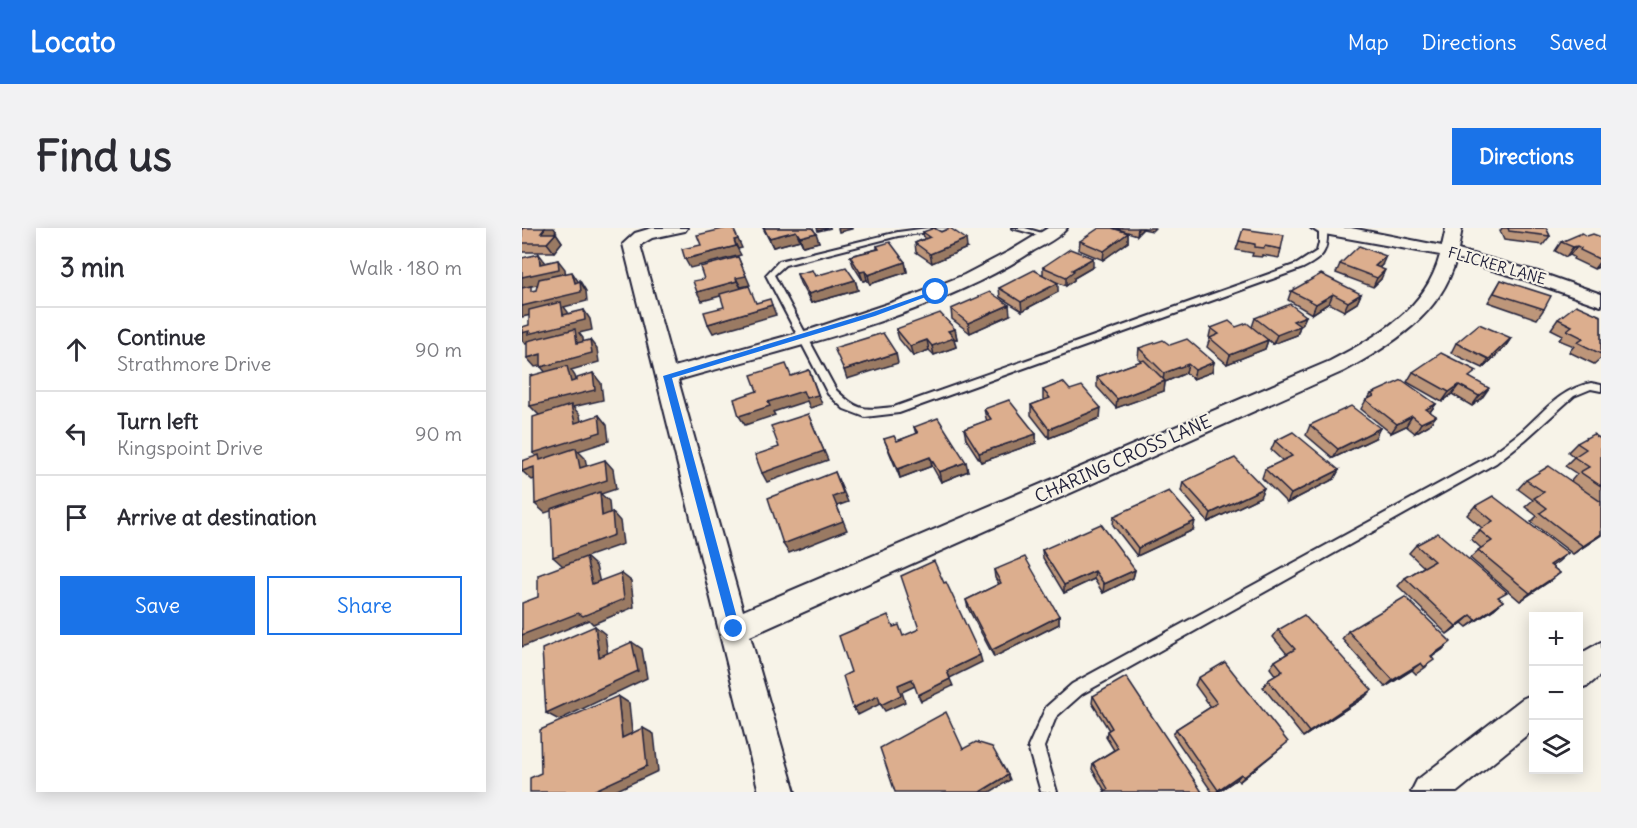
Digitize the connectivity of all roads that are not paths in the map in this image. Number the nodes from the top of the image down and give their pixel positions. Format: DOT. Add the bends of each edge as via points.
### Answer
graph roads {
  1 [pos="679,228"];
  2 [pos="946,228"];
  3 [pos="1017,228"];
  4 [pos="1322,228"];
  5 [pos="1454,228"];
  6 [pos="1054,232"];
  7 [pos="1449,251"];
  8 [pos="1601,300"];
  9 [pos="803,336"];
  10 [pos="668,376"];
  11 [pos="1601,388"];
  12 [pos="734,629"];
  13 [pos="1601,656"];
  14 [pos="1583,670"];
  15 [pos="1529,713"];
  16 [pos="777,792"];
  17 [pos="1049,792"];
  18 [pos="1429,792"];
  1 -- 10 [label="street" via="635,239 631,244"];
  2 -- 9 [label="lane" via="898,234 782,263 770,276"];
  3 -- 6 [label="lane"];
  4 -- 7 [label="street, FLICKER LANE"];
  4 -- 9 [label="lane" via="1325,245 1318,257 1300,266 895,410 865,413 848,407 832,392"];
  5 -- 7 [label="street, CHARING CROSS LANE"];
  6 -- 9 [label="street" via="936,292"];
  7 -- 8 [label="street, FLICKER LANE"];
  7 -- 12 [label="street, CHARING CROSS LANE" via="1436,289 1412,317 1382,342"];
  9 -- 10 [label="street"];
  10 -- 12 [label="street"];
  11 -- 17 [label="lane" via="1591,385 1573,392 1492,460 1077,689 1051,712 1036,747"];
  12 -- 16 [label="street"];
  13 -- 14 [label="street"];
  15 -- 18 [label="street"];
}
